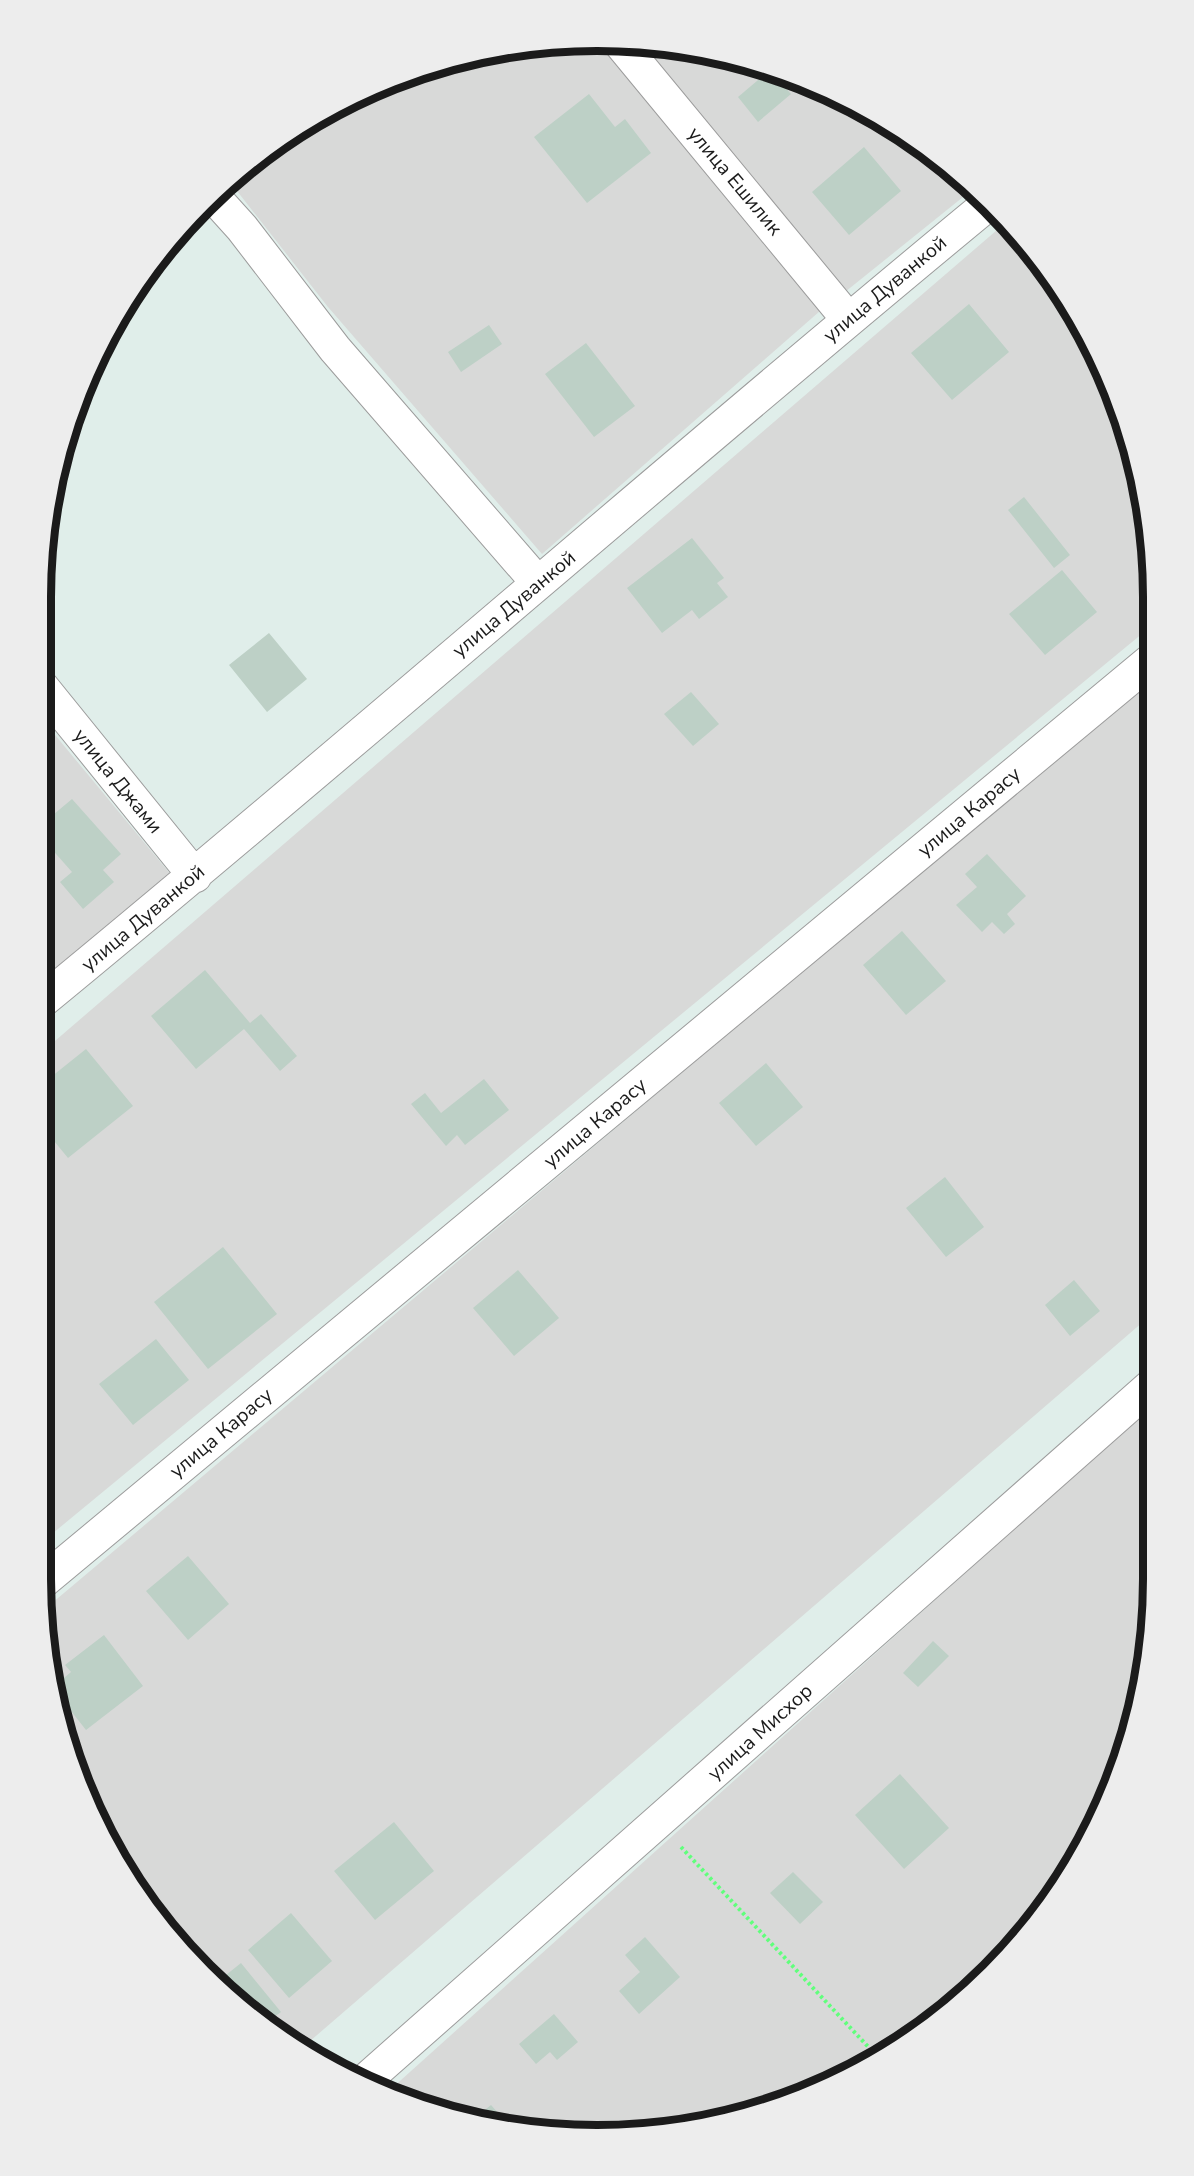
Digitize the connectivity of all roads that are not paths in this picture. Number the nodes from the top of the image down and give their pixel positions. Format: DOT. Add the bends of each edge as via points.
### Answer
graph roads {
  1 [pos="627,52"];
  2 [pos="219,203"];
  3 [pos="981,209"];
  4 [pos="848,319"];
  5 [pos="538,583"];
  6 [pos="1143,668"];
  7 [pos="51,698"];
  8 [pos="195,876"];
  9 [pos="51,994"];
  10 [pos="1143,1393"];
  11 [pos="51,1575"];
  12 [pos="371,2075"];
  1 -- 4 [label="street, улица Ешилик"];
  2 -- 5 [label="street" via="335,349"];
  3 -- 4 [label="street, улица Дуванкой"];
  4 -- 5 [label="street, улица Дуванкой"];
  5 -- 8 [label="street, улица Дуванкой"];
  6 -- 11 [label="street, улица Карасу"];
  7 -- 8 [label="street, улица Джами"];
  8 -- 9 [label="street, улица Дуванкой"];
  10 -- 12 [label="street, улица Мисхор"];
}
